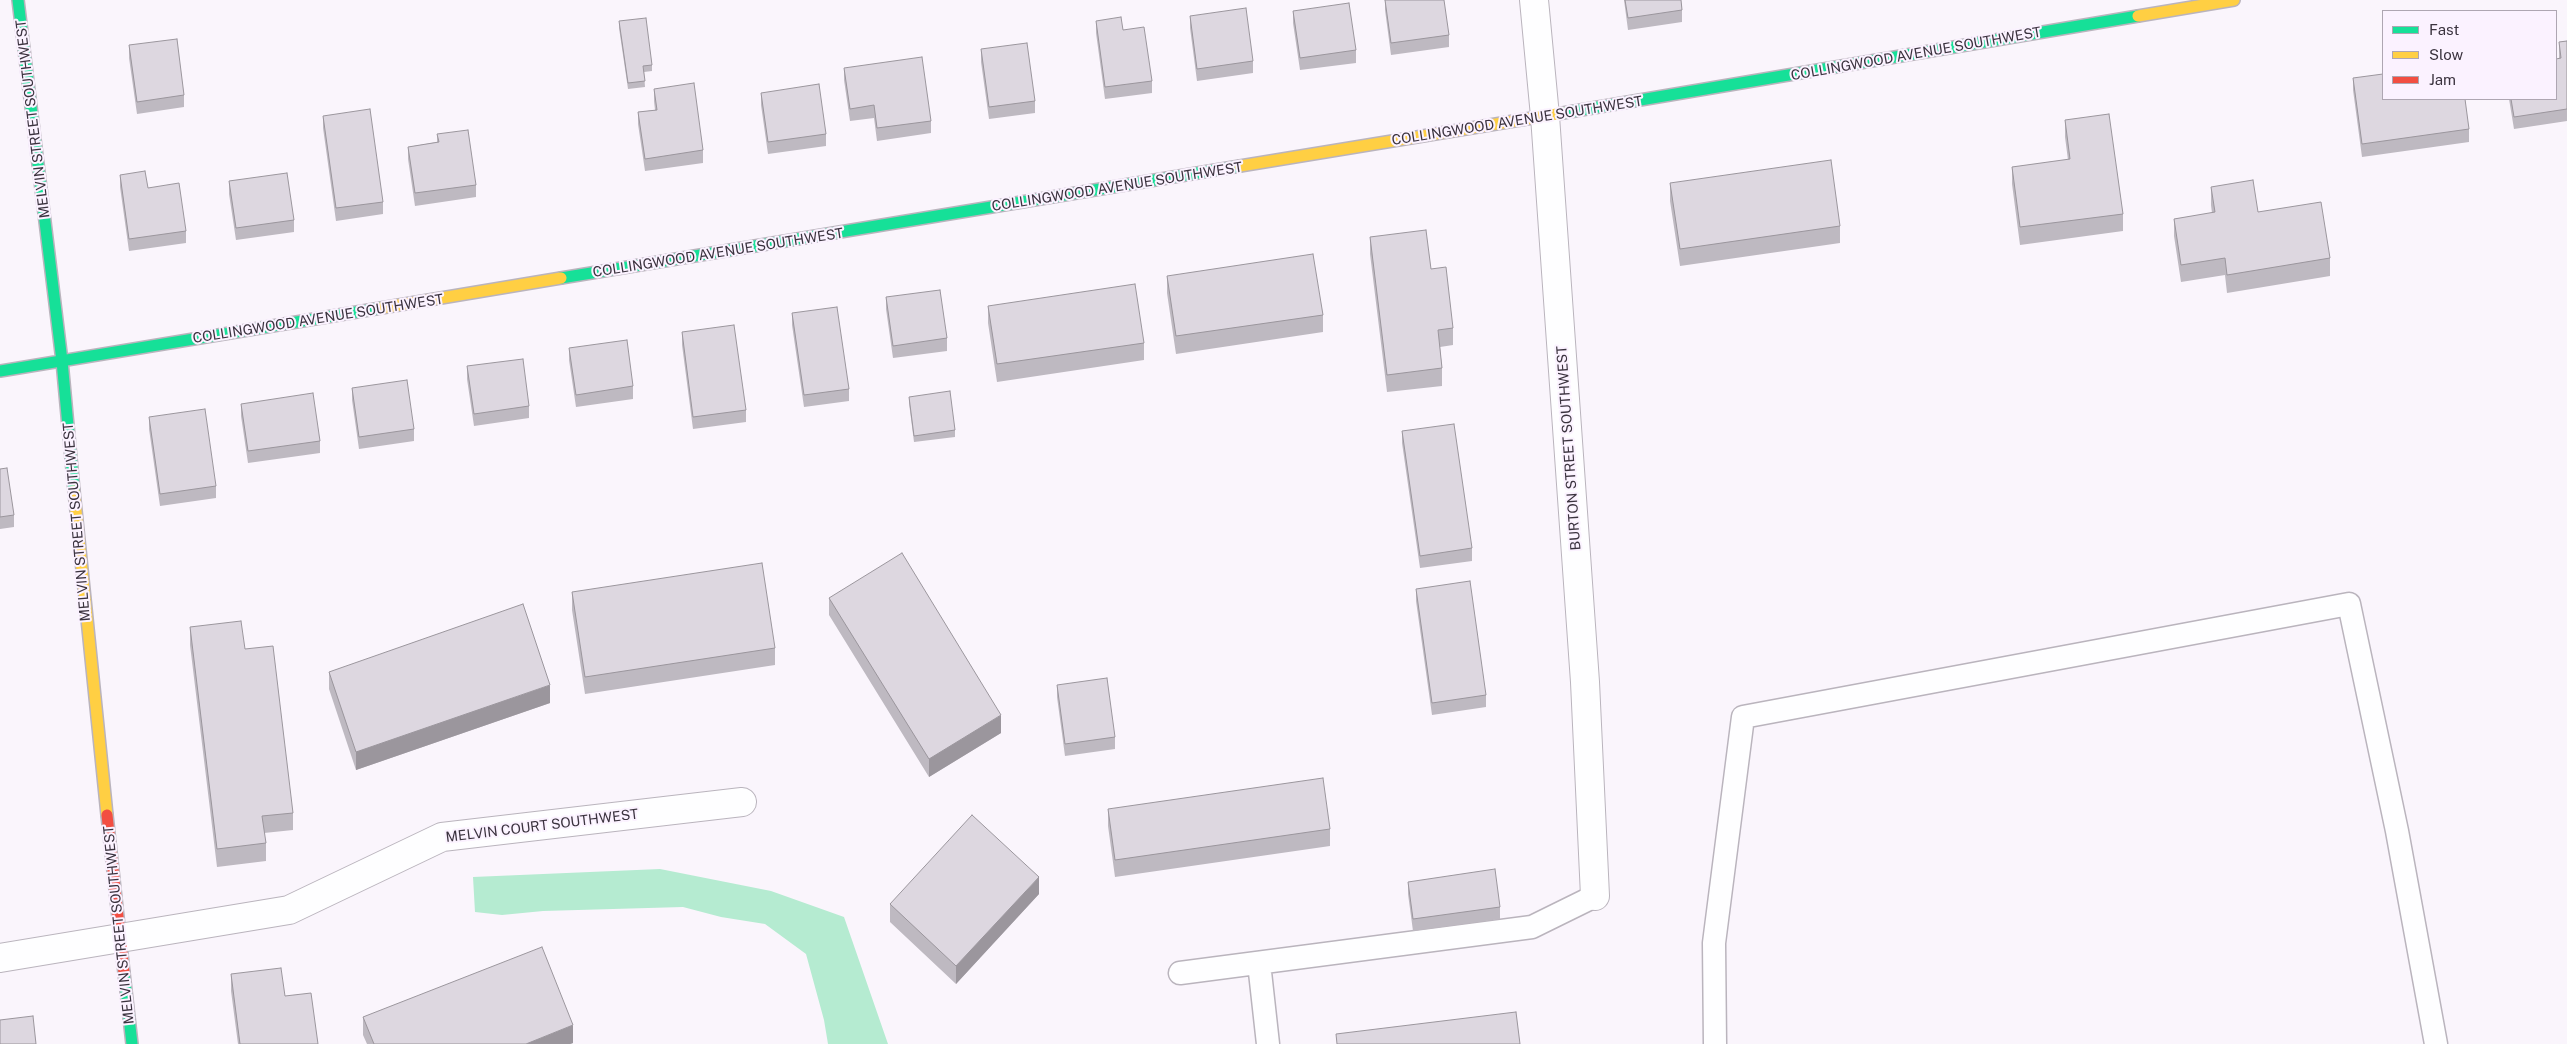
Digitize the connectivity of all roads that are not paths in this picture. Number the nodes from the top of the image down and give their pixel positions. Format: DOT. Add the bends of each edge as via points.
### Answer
graph roads {
  1 [pos="18,0"];
  2 [pos="1534,0"];
  3 [pos="2234,0"];
  4 [pos="1545,116"];
  5 [pos="62,361"];
  6 [pos="0,371"];
  7 [pos="742,802"];
  8 [pos="1595,896"];
  9 [pos="120,938"];
  10 [pos="0,958"];
  11 [pos="1259,962"];
  12 [pos="1180,973"];
  13 [pos="132,1044"];
  14 [pos="1268,1044"];
  15 [pos="1715,1044"];
  16 [pos="2436,1044"];
  1 -- 5 [label="street, MELVIN STREET SOUTHWEST"];
  2 -- 4 [label="street, BURTON STREET SOUTHWEST"];
  3 -- 4 [label="street, COLLINGWOOD AVENUE SOUTHWEST"];
  4 -- 5 [label="street, COLLINGWOOD AVENUE SOUTHWEST"];
  4 -- 8 [label="street, BURTON STREET SOUTHWEST" via="1585,672"];
  5 -- 6 [label="street, COLLINGWOOD AVENUE SOUTHWEST"];
  5 -- 9 [label="street, MELVIN STREET SOUTHWEST"];
  7 -- 9 [label="street, MELVIN COURT SOUTHWEST" via="442,837 289,910"];
  8 -- 11 [label="lane" via="1532,928"];
  9 -- 10 [label="street, MELVIN COURT SOUTHWEST"];
  9 -- 13 [label="street, MELVIN STREET SOUTHWEST"];
  11 -- 12 [label="lane"];
  11 -- 14 [label="lane"];
  15 -- 16 [label="lane" via="1714,943 1743,718 2349,604"];
}
